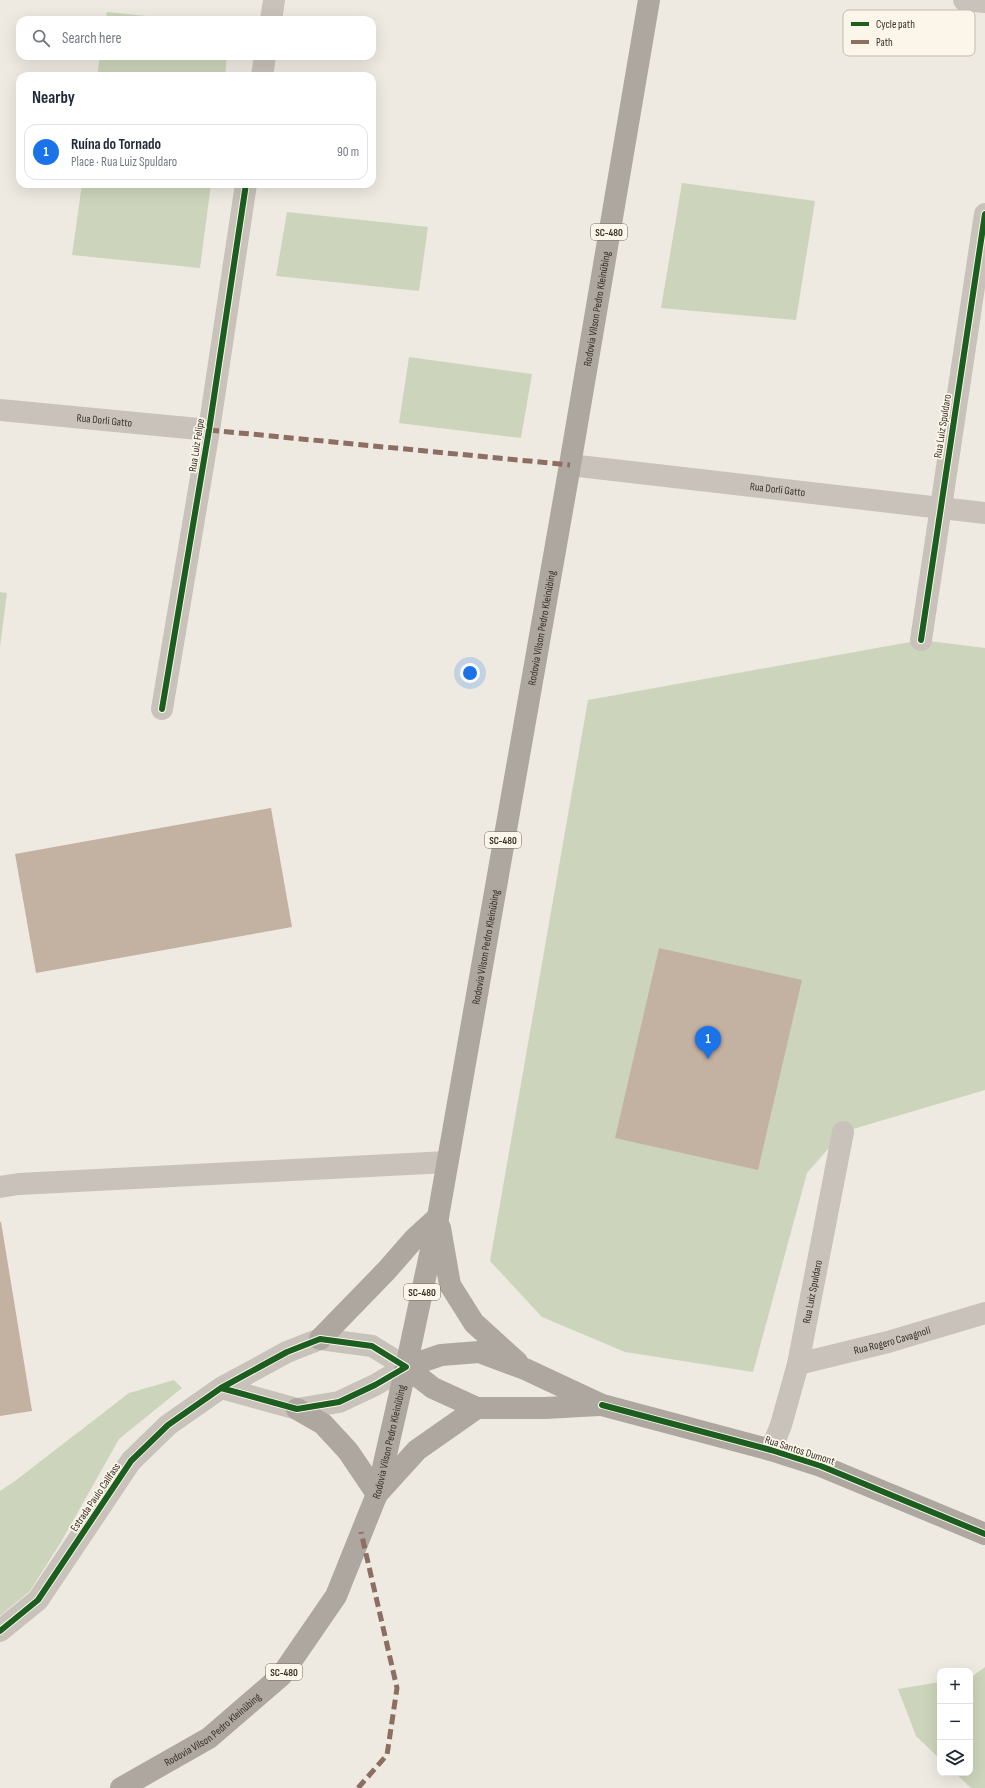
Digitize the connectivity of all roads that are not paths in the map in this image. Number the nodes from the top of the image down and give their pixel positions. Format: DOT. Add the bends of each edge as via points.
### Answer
graph roads {
  1 [pos="274,0"];
  2 [pos="649,0"];
  3 [pos="964,0"];
  4 [pos="985,2"];
  5 [pos="272,16"];
  6 [pos="264,60"];
  7 [pos="263,72"];
  8 [pos="245,188"];
  9 [pos="985,214"];
  10 [pos="0,410"];
  11 [pos="209,430"];
  12 [pos="570,465"];
  13 [pos="939,509"];
  14 [pos="985,513"];
  15 [pos="921,640"];
  16 [pos="162,709"];
  17 [pos="843,1132"];
  18 [pos="447,1162"];
  19 [pos="0,1187"];
  20 [pos="438,1217"];
  21 [pos="985,1313"];
  22 [pos="320,1340"];
  23 [pos="798,1364"];
  24 [pos="406,1367"];
  25 [pos="525,1369"];
  26 [pos="221,1388"];
  27 [pos="602,1405"];
  28 [pos="477,1408"];
  29 [pos="297,1409"];
  30 [pos="771,1450"];
  31 [pos="377,1494"];
  32 [pos="985,1534"];
  33 [pos="0,1631"];
  34 [pos="121,1788"];
  1 -- 5 [label="street"];
  2 -- 12 [label="main road, Rodovia Vilson Pedro Kleinübing / SC-480"];
  3 -- 4 [label="street"];
  6 -- 7 [label="street"];
  8 -- 11 [label="street, Rua Luiz Felipe"];
  9 -- 13 [label="street, Rua Luiz Spuldaro"];
  10 -- 11 [label="street, Rua Dorli Gatto"];
  11 -- 16 [label="street, Rua Luiz Felipe"];
  12 -- 13 [label="street, Rua Dorli Gatto"];
  12 -- 18 [label="main road, Rodovia Vilson Pedro Kleinübing / SC-480"];
  13 -- 14 [label="street, Rua Dorli Gatto"];
  13 -- 15 [label="street, Rua Luiz Spuldaro"];
  17 -- 23 [label="street, Rua Luiz Spuldaro"];
  18 -- 19 [label="street"];
  18 -- 20 [label="main road, Rodovia Vilson Pedro Kleinübing / SC-480"];
  20 -- 22 [label="main road" via="415,1238"];
  20 -- 24 [label="main road, Rodovia Vilson Pedro Kleinübing / SC-480"];
  20 -- 25 [label="main road" via="450,1285 474,1323"];
  21 -- 23 [label="street, Rua Rogero Cavagnoli" via="888,1342"];
  22 -- 24 [label="street, Estrada Paulo Callfass" via="372,1346"];
  22 -- 26 [label="street, Estrada Paulo Callfass" via="287,1352"];
  23 -- 30 [label="street, Rua Luiz Spuldaro" via="781,1425"];
  24 -- 25 [label="main road, Rua Santos Dumont" via="441,1355 479,1352"];
  24 -- 28 [label="main road, Rua Santos Dumont" via="433,1388"];
  24 -- 29 [label="street" via="339,1402"];
  24 -- 31 [label="main road, Rodovia Vilson Pedro Kleinübing / SC-480"];
  25 -- 27 [label="main road, Rua Santos Dumont"];
  26 -- 29 [label="street"];
  26 -- 33 [label="street, Estrada Paulo Callfass" via="168,1425 131,1461 38,1600"];
  27 -- 28 [label="main road, Rua Santos Dumont"];
  27 -- 30 [label="main road, Rua Santos Dumont"];
  28 -- 31 [label="main road" via="417,1450"];
  29 -- 31 [label="main road" via="323,1424 343,1445"];
  30 -- 32 [label="main road, Rua Santos Dumont" via="822,1466"];
  31 -- 34 [label="main road, Rodovia Vilson Pedro Kleinübing / SC-480" via="336,1596 282,1676 209,1738"];
}
